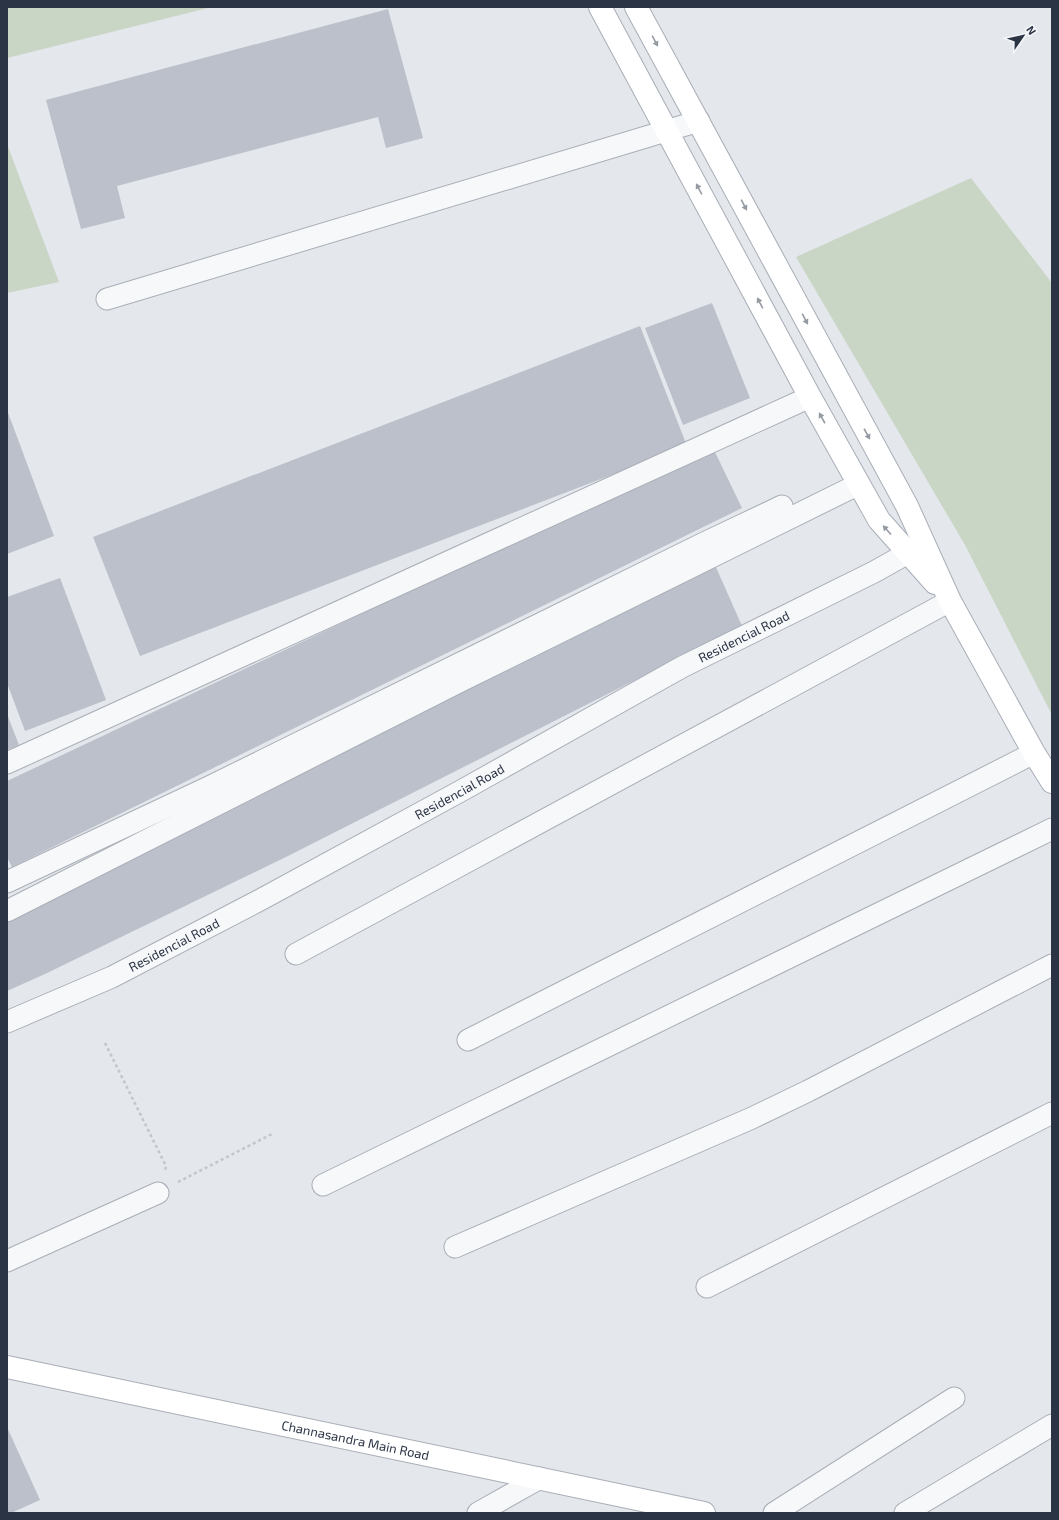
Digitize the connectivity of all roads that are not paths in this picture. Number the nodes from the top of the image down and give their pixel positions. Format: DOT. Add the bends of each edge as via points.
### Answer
graph roads {
  1 [pos="600,7"];
  2 [pos="636,7"];
  3 [pos="698,121"];
  4 [pos="667,130"];
  5 [pos="107,299"];
  6 [pos="810,397"];
  7 [pos="856,480"];
  8 [pos="908,553"];
  9 [pos="950,601"];
  10 [pos="1034,753"];
  11 [pos="7,763"];
  12 [pos="1052,782"];
  13 [pos="1052,829"];
  14 [pos="7,882"];
  15 [pos="7,911"];
  16 [pos="296,954"];
  17 [pos="1052,965"];
  18 [pos="7,1022"];
  19 [pos="468,1040"];
  20 [pos="1052,1114"];
  21 [pos="323,1185"];
  22 [pos="158,1193"];
  23 [pos="455,1247"];
  24 [pos="7,1261"];
  25 [pos="707,1287"];
  26 [pos="7,1367"];
  27 [pos="954,1398"];
  28 [pos="1052,1425"];
  29 [pos="540,1478"];
  30 [pos="478,1513"];
  31 [pos="704,1513"];
  32 [pos="774,1513"];
  33 [pos="905,1513"];
  1 -- 4 [label="street"];
  2 -- 3 [label="street, one-way"];
  3 -- 4 [label="street"];
  3 -- 9 [label="street, one-way" via="907,506"];
  4 -- 5 [label="street"];
  6 -- 4 [label="street, one-way"];
  7 -- 6 [label="street, one-way"];
  6 -- 11 [label="street"];
  8 -- 7 [label="street, one-way" via="879,520"];
  7 -- 14 [label="street" via="821,488 709,541 209,787"];
  7 -- 15 [label="street"];
  8 -- 9 [label="street"];
  8 -- 18 [label="street, Residencial Road" via="682,667 460,792 253,904 112,977"];
  9 -- 10 [label="street"];
  9 -- 16 [label="street"];
  10 -- 12 [label="street"];
  10 -- 19 [label="street"];
  13 -- 21 [label="street"];
  17 -- 23 [label="street" via="752,1118"];
  20 -- 25 [label="street"];
  22 -- 24 [label="street"];
  26 -- 29 [label="street, Channasandra Main Road"];
  27 -- 32 [label="street"];
  28 -- 33 [label="street"];
  29 -- 30 [label="street"];
  29 -- 31 [label="street, Channasandra Main Road"];
}
